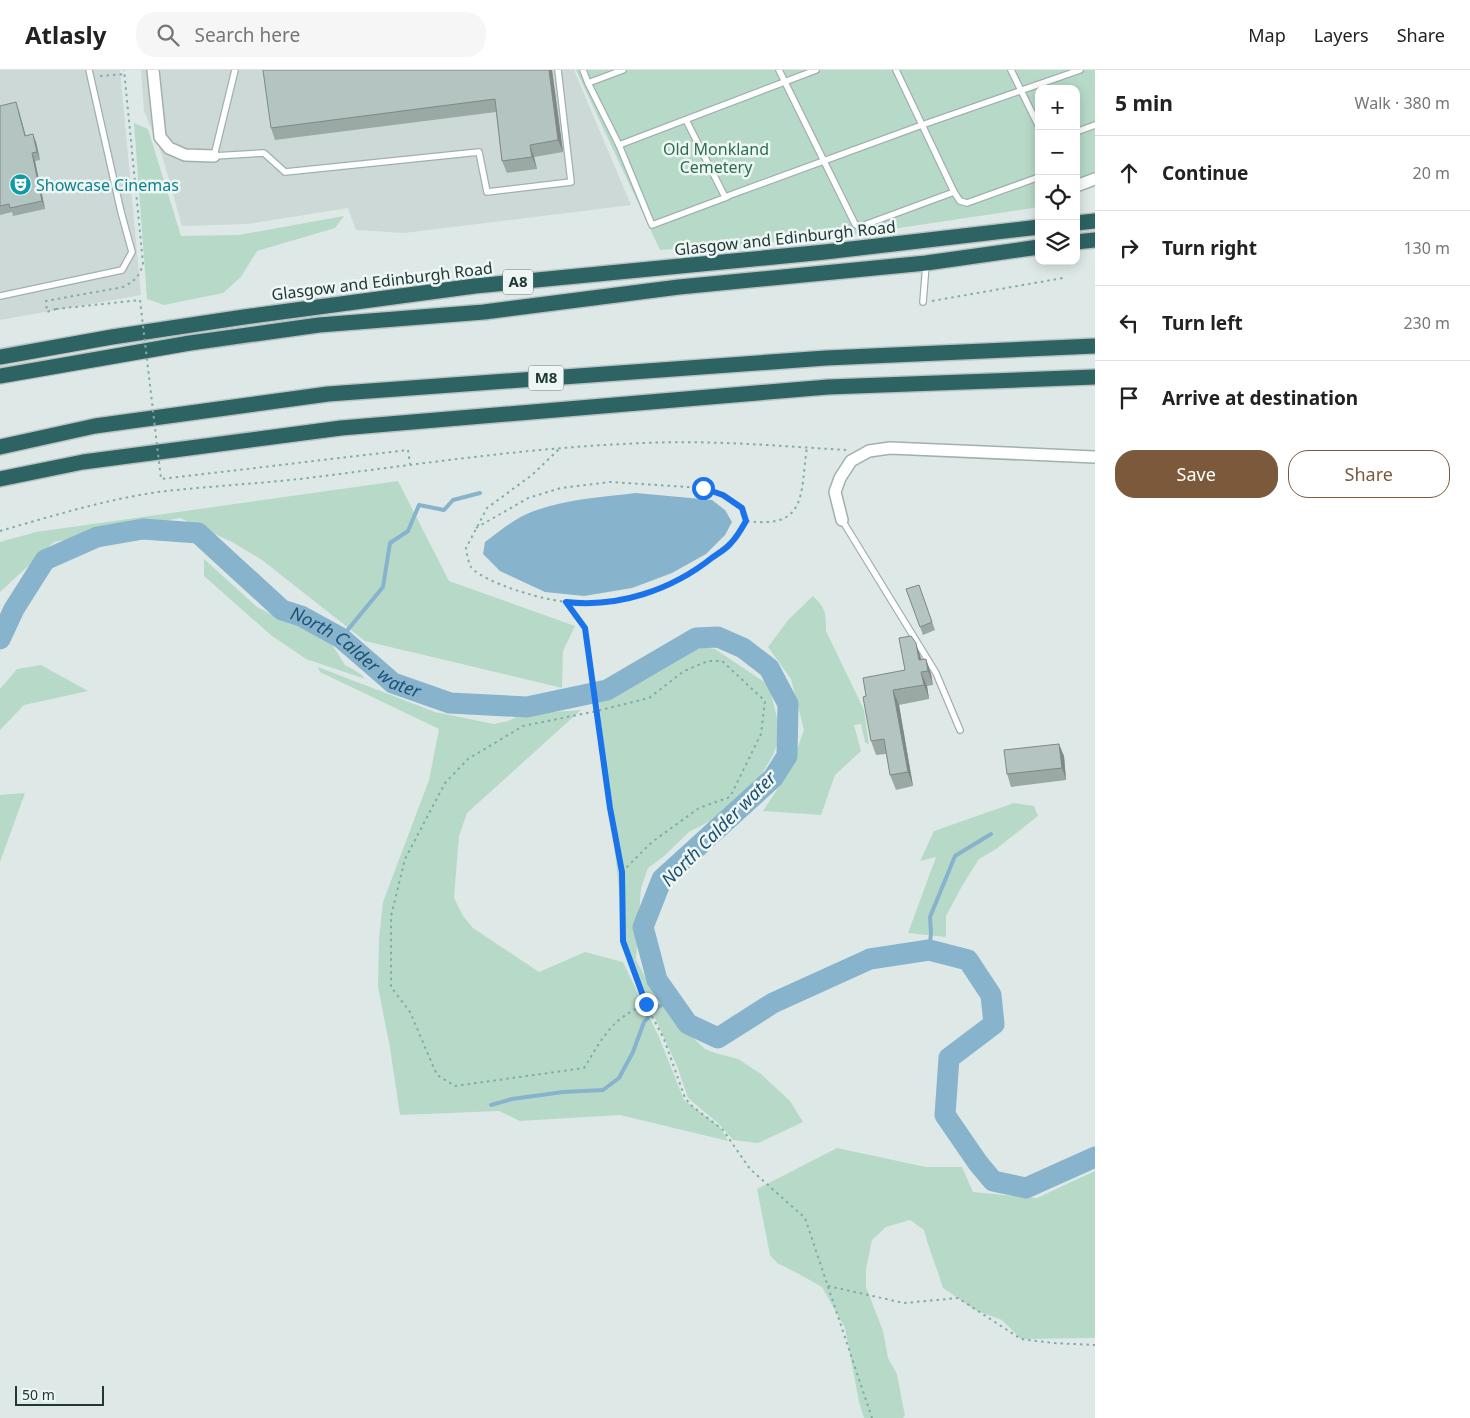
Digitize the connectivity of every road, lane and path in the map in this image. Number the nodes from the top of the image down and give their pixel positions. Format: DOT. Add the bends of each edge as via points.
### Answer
graph roads {
  1 [pos="90,70"];
  2 [pos="153,70"];
  3 [pos="235,70"];
  4 [pos="558,70"];
  5 [pos="583,70"];
  6 [pos="623,70"];
  7 [pos="779,70"];
  8 [pos="816,70"];
  9 [pos="896,70"];
  10 [pos="1011,70"];
  11 [pos="1080,70"];
  12 [pos="125,74"];
  13 [pos="91,77"];
  14 [pos="785,82"];
  15 [pos="588,83"];
  16 [pos="1021,90"];
  17 [pos="1035,118"];
  18 [pos="686,120"];
  19 [pos="922,125"];
  20 [pos="1095,125"];
  21 [pos="1080,131"];
  22 [pos="619,145"];
  23 [pos="214,156"];
  24 [pos="824,161"];
  25 [pos="1035,178"];
  26 [pos="1095,178"];
  27 [pos="1080,184"];
  28 [pos="954,192"];
  29 [pos="727,197"];
  30 [pos="1095,221"];
  31 [pos="1080,223"];
  32 [pos="1035,227"];
  33 [pos="1095,240"];
  34 [pos="1080,242"];
  35 [pos="1035,248"];
  36 [pos="926,263"];
  37 [pos="1063,278"];
  38 [pos="0,296"];
  39 [pos="923,302"];
  40 [pos="56,310"];
  41 [pos="1095,346"];
  42 [pos="0,357"];
  43 [pos="0,376"];
  44 [pos="1095,377"];
  45 [pos="0,447"];
  46 [pos="807,447"];
  47 [pos="559,449"];
  48 [pos="868,451"];
  49 [pos="1095,457"];
  50 [pos="410,464"];
  51 [pos="0,479"];
  52 [pos="842,520"];
  53 [pos="746,521"];
  54 [pos="476,528"];
  55 [pos="0,531"];
  56 [pos="566,602"];
  57 [pos="598,712"];
  58 [pos="960,730"];
  59 [pos="622,872"];
  60 [pos="646,1004"];
  61 [pos="828,1286"];
  62 [pos="1095,1344"];
  63 [pos="872,1418"];
  1 -- 13 [label="lane"];
  2 -- 23 [label="street" via="160,137 169,148 185,155"];
  3 -- 23 [label="lane"];
  4 -- 23 [label="lane" via="571,182 487,192 479,152 285,172 264,153"];
  5 -- 15 [label="lane"];
  6 -- 15 [label="lane"];
  7 -- 14 [label="lane"];
  8 -- 14 [label="lane"];
  9 -- 19 [label="lane"];
  10 -- 16 [label="lane"];
  11 -- 16 [label="lane"];
  12 -- 13 [label="path"];
  13 -- 38 [label="lane" via="132,252 122,270"];
  14 -- 18 [label="lane"];
  14 -- 24 [label="lane"];
  15 -- 22 [label="lane"];
  16 -- 17 [label="lane"];
  16 -- 19 [label="lane"];
  18 -- 22 [label="lane"];
  18 -- 29 [label="lane"];
  19 -- 24 [label="lane"];
  19 -- 28 [label="lane"];
  20 -- 21 [label="lane"];
  22 -- 29 [label="lane" via="652,225"];
  24 -- 28 [label="lane" via="859,227"];
  24 -- 29 [label="lane"];
  25 -- 28 [label="lane" via="968,203 960,201"];
  26 -- 27 [label="street"];
  30 -- 31 [label="highway"];
  32 -- 42 [label="highway, Glasgow and Edinburgh Road / A8" via="825,252 475,286 140,332"];
  33 -- 34 [label="highway"];
  35 -- 36 [label="highway, A8"];
  36 -- 39 [label="lane"];
  36 -- 43 [label="highway, A8" via="484,312 319,325 181,344"];
  37 -- 39 [label="path"];
  40 -- 50 [label="path, bridge" via="140,300 161,479 408,450"];
  41 -- 45 [label="highway, M8" via="826,358 328,394 95,426"];
  44 -- 51 [label="highway, M8" via="828,387 341,428 83,462"];
  46 -- 47 [label="path" via="665,442"];
  46 -- 48 [label="path"];
  46 -- 53 [label="path" via="799,504 793,512 787,518 770,523"];
  47 -- 50 [label="path"];
  47 -- 54 [label="path" via="532,475 487,508"];
  48 -- 49 [label="street" via="890,448"];
  48 -- 52 [label="street" via="851,461 835,492"];
  50 -- 55 [label="path" via="158,492 80,508"];
  52 -- 58 [label="lane" via="936,673"];
  53 -- 54 [label="path" via="742,508 723,495 703,488 610,482 561,488 528,498"];
  53 -- 56 [label="path" via="732,543 702,566 672,582 638,597 611,602"];
  54 -- 56 [label="path" via="466,548 471,567 510,589"];
  56 -- 57 [label="path" via="585,628"];
  57 -- 59 [label="path"];
  57 -- 59 [label="path" via="649,698 684,671 708,661 722,660 765,701 761,734 730,797 699,808 652,842"];
  57 -- 60 [label="path" via="523,726 468,760 445,783 405,860 391,916 390,987 410,1012 437,1075 455,1086 584,1068 611,1026 630,1011"];
  59 -- 60 [label="path" via="623,941"];
  60 -- 61 [label="path" via="664,1039 685,1098 723,1130 750,1169 805,1218"];
  61 -- 62 [label="path" via="904,1303 958,1298 1021,1339"];
  61 -- 63 [label="path"];
}
